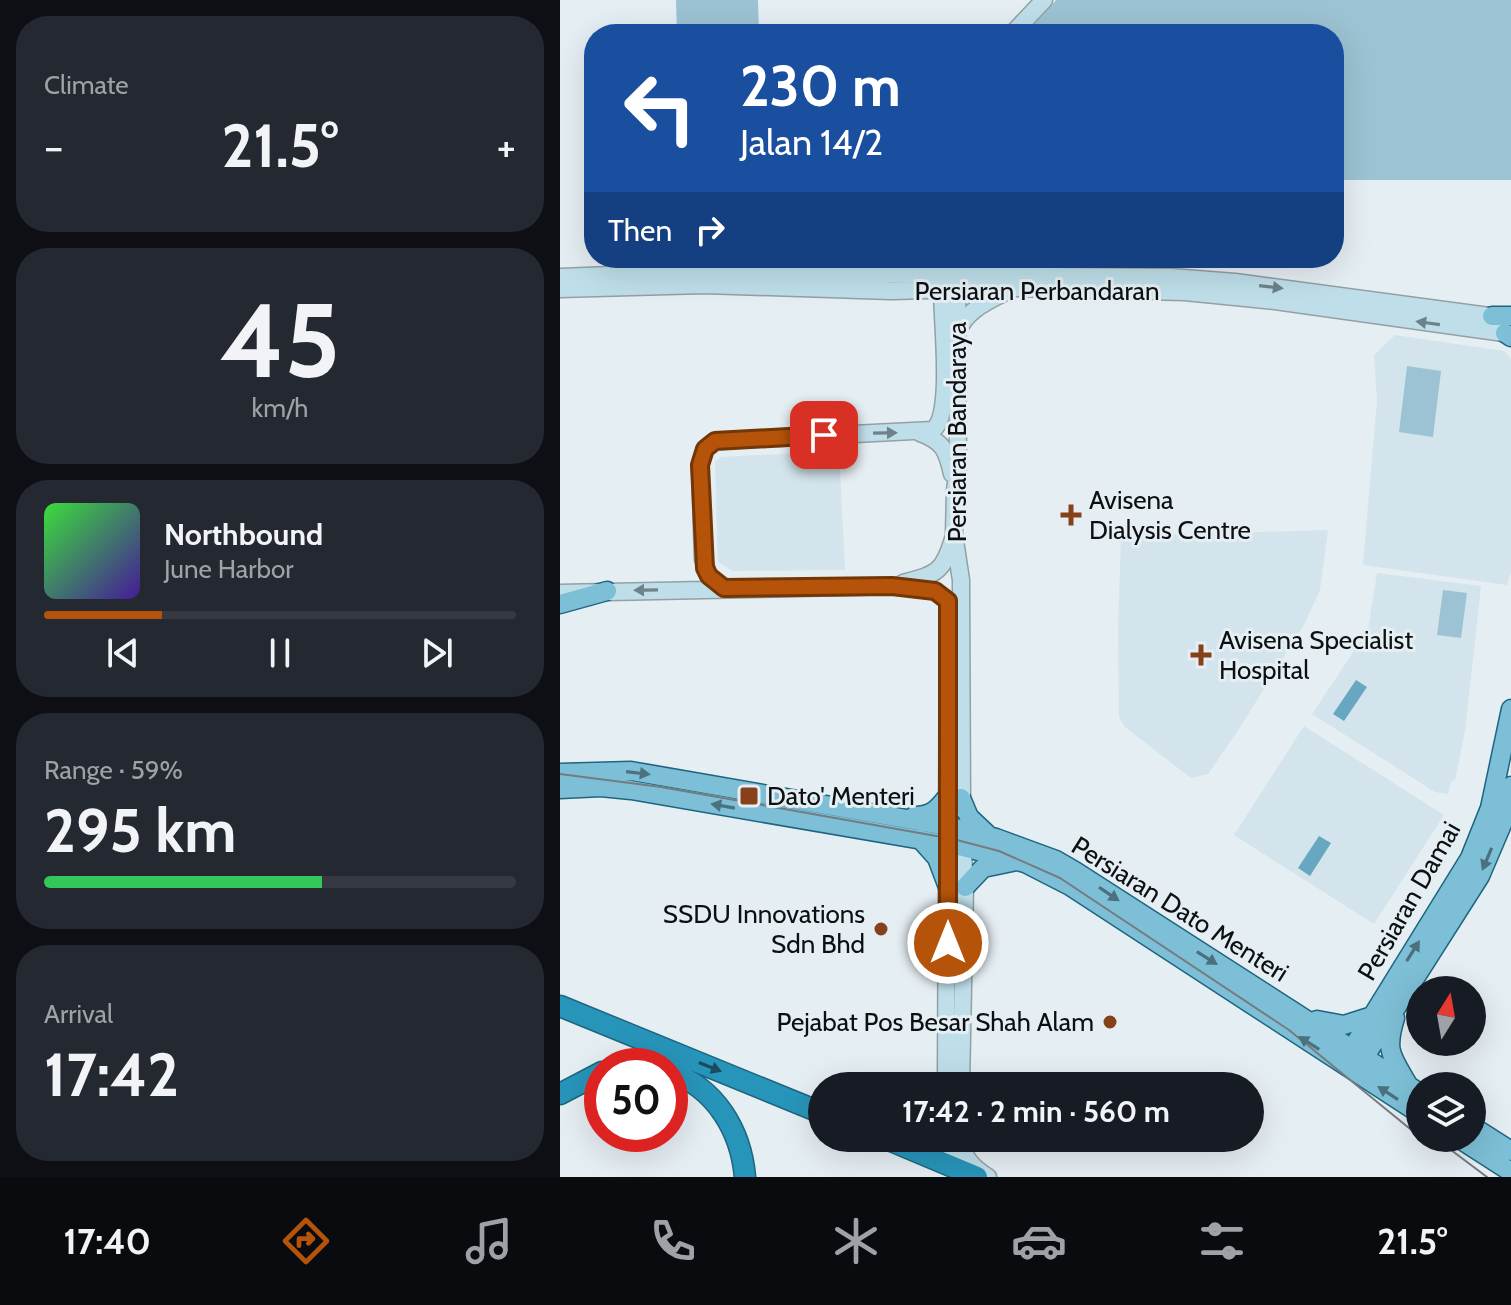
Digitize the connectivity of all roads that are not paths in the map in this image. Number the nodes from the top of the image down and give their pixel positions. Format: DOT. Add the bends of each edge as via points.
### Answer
graph roads {
  1 [pos="1044,0"];
  2 [pos="1021,24"];
  3 [pos="920,268"];
  4 [pos="950,268"];
  5 [pos="985,268"];
  6 [pos="873,276"];
  7 [pos="997,276"];
  8 [pos="560,277"];
  9 [pos="949,283"];
  10 [pos="1013,288"];
  11 [pos="560,289"];
  12 [pos="891,291"];
  13 [pos="1507,326"];
  14 [pos="950,333"];
  15 [pos="919,432"];
  16 [pos="955,490"];
  17 [pos="954,534"];
  18 [pos="892,586"];
  19 [pos="724,588"];
  20 [pos="607,591"];
  21 [pos="560,593"];
  22 [pos="560,604"];
  23 [pos="1511,709"];
  24 [pos="560,773"];
  25 [pos="1511,786"];
  26 [pos="560,789"];
  27 [pos="954,798"];
  28 [pos="887,816"];
  29 [pos="989,836"];
  30 [pos="955,837"];
  31 [pos="920,839"];
  32 [pos="1019,861"];
  33 [pos="956,887"];
  34 [pos="1402,996"];
  35 [pos="560,1006"];
  36 [pos="1299,1015"];
  37 [pos="1372,1016"];
  38 [pos="1354,1060"];
  39 [pos="947,1072"];
  40 [pos="961,1072"];
  41 [pos="1406,1078"];
  42 [pos="584,1081"];
  43 [pos="688,1082"];
  44 [pos="1406,1086"];
  45 [pos="560,1094"];
  46 [pos="1406,1103"];
  47 [pos="808,1107"];
  48 [pos="1486,1135"];
  49 [pos="1511,1151"];
  50 [pos="918,1152"];
  51 [pos="963,1152"];
  52 [pos="1480,1152"];
  53 [pos="1511,1172"];
  54 [pos="745,1177"];
  55 [pos="977,1177"];
  56 [pos="988,1177"];
  1 -- 2 [label="main road"];
  3 -- 6 [label="main road"];
  4 -- 9 [label="main road, Persiaran Bandaraya"];
  5 -- 7 [label="main road"];
  6 -- 8 [label="main road, Persiaran Perbandaran"];
  6 -- 9 [label="main road, Persiaran Perbandaran"];
  7 -- 9 [label="main road, Persiaran Perbandaran"];
  7 -- 13 [label="main road, Persiaran Perbandaran, one-way" via="1235,282"];
  9 -- 10 [label="main road, Persiaran Perbandaran"];
  9 -- 12 [label="main road, Persiaran Perbandaran"];
  9 -- 14 [label="main road, Persiaran Bandaraya"];
  13 -- 10 [label="main road, Persiaran Perbandaran, one-way" via="1185,292"];
  10 -- 14 [label="main road" via="974,310"];
  11 -- 12 [label="main road, Persiaran Perbandaran" via="704,285"];
  12 -- 14 [label="main road" via="931,305"];
  14 -- 15 [label="main road, Persiaran Bandaraya" via="943,417 933,430"];
  14 -- 16 [label="main road, Persiaran Bandaraya"];
  15 -- 16 [label="main road" via="944,447"];
  19 -- 15 [label="main road, one-way" via="709,576 703,559 700,465 705,449 715,441"];
  16 -- 17 [label="main road, Persiaran Bandaraya"];
  17 -- 18 [label="main road" via="942,569"];
  17 -- 27 [label="main road, Persiaran Bandaraya" via="961,580"];
  18 -- 19 [label="main road"];
  18 -- 27 [label="main road, Persiaran Bandaraya" via="935,591 948,601"];
  19 -- 20 [label="main road, one-way"];
  20 -- 21 [label="main road"];
  20 -- 22 [label="main road"];
  37 -- 23 [label="main road, Persiaran Damai, one-way" via="1470,858 1490,808"];
  24 -- 28 [label="main road, Persiaran Dato Menteri, one-way" via="631,771"];
  25 -- 34 [label="main road, Persiaran Damai, one-way" via="1503,822 1480,876"];
  31 -- 26 [label="main road, Persiaran Dato Menteri, one-way" via="631,790"];
  27 -- 28 [label="main road" via="926,816"];
  27 -- 29 [label="main road"];
  27 -- 30 [label="main road, Persiaran Bandaraya"];
  28 -- 30 [label="main road, Persiaran Dato Menteri"];
  29 -- 30 [label="main road, Persiaran Dato Menteri"];
  29 -- 36 [label="main road, Persiaran Dato Menteri, one-way" via="1065,866"];
  30 -- 31 [label="main road, Persiaran Dato Menteri"];
  30 -- 32 [label="main road, Persiaran Dato Menteri"];
  30 -- 33 [label="main road, Persiaran Bandaraya"];
  31 -- 33 [label="main road"];
  32 -- 33 [label="main road" via="983,868"];
  38 -- 32 [label="main road, Persiaran Dato Menteri, one-way" via="1070,886"];
  33 -- 39 [label="main road, Persiaran Bandaraya"];
  33 -- 40 [label="main road, Persiaran Bandaraya"];
  34 -- 38 [label="main road, Persiaran Damai"];
  34 -- 41 [label="main road" via="1388,1039 1391,1055"];
  35 -- 47 [label="highway, one-way"];
  36 -- 37 [label="main road" via="1344,1025"];
  36 -- 38 [label="main road, Persiaran Dato Menteri"];
  37 -- 38 [label="main road, Persiaran Damai"];
  38 -- 44 [label="main road, Persiaran Dato Menteri"];
  46 -- 38 [label="main road, Persiaran Dato Menteri, one-way"];
  42 -- 45 [label="highway"];
  43 -- 54 [label="highway" via="724,1111 741,1147"];
  48 -- 49 [label="main road"];
  50 -- 55 [label="highway"];
  51 -- 56 [label="main road"];
  52 -- 53 [label="main road"];
}
